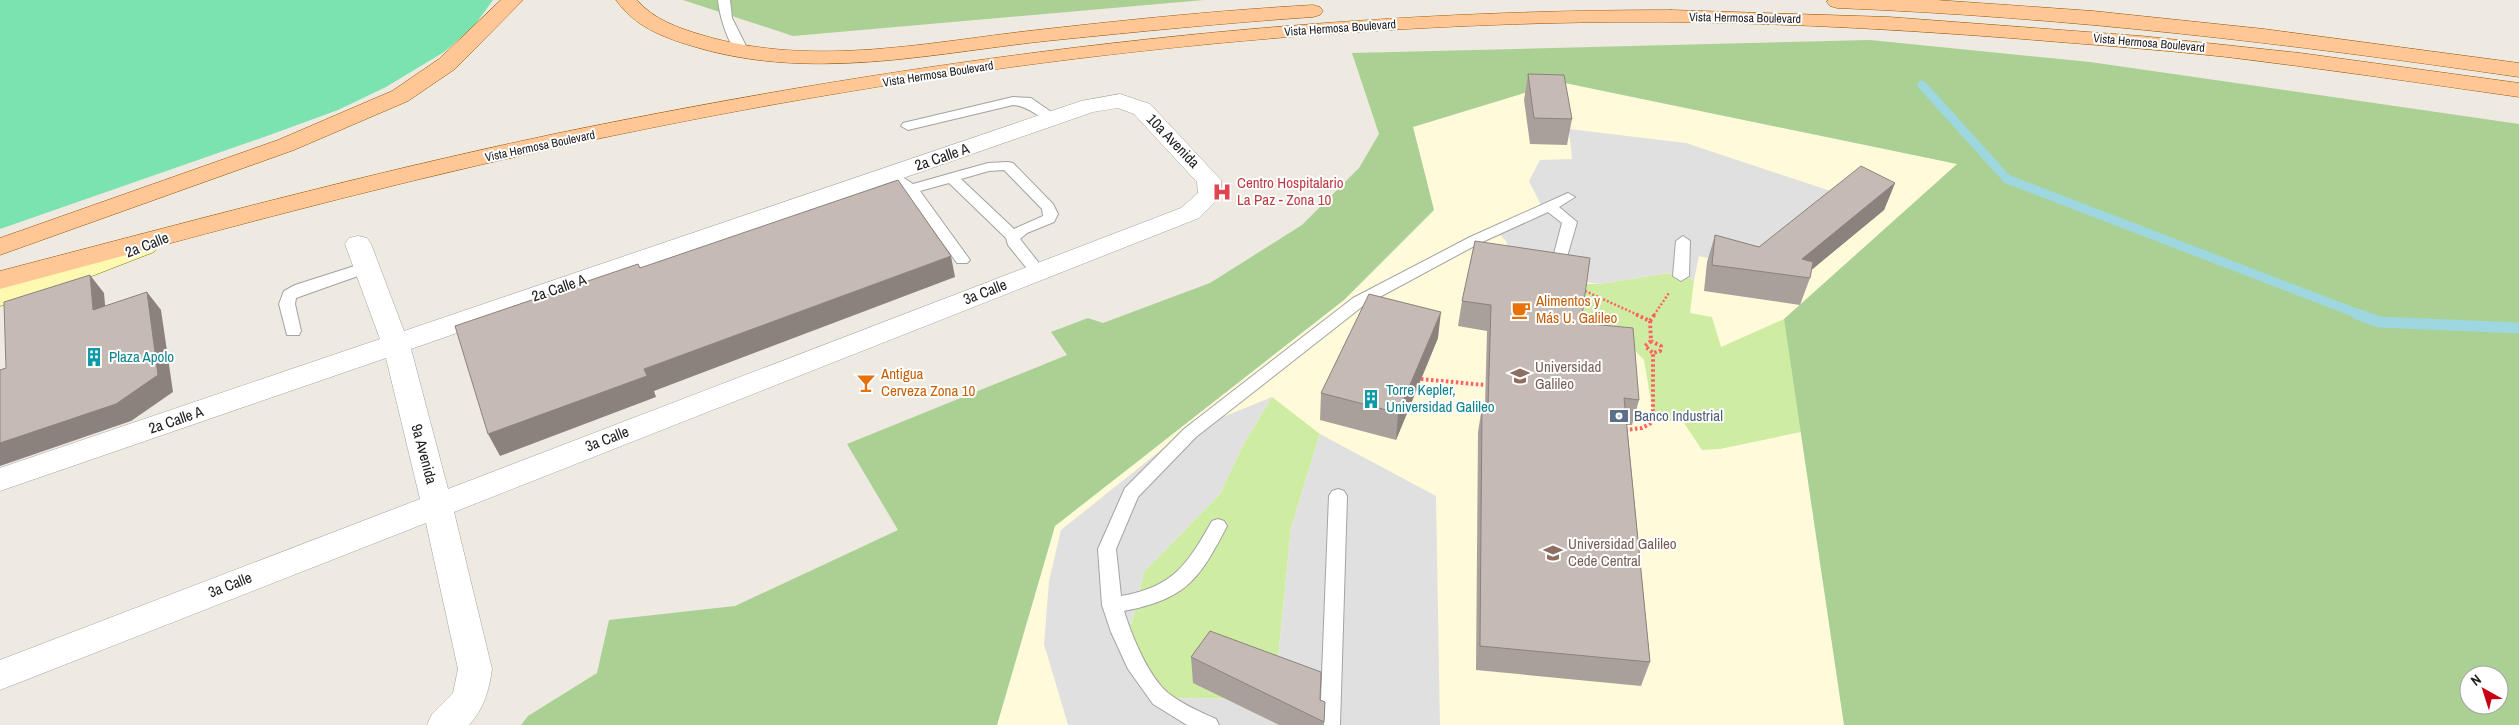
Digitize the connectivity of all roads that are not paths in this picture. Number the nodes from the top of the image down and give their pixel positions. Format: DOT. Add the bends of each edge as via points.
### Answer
graph roads {
  1 [pos="513,0"];
  2 [pos="626,0"];
  3 [pos="724,0"];
  4 [pos="1523,0"];
  5 [pos="1752,0"];
  6 [pos="743,52"];
  7 [pos="2519,70"];
  8 [pos="2519,90"];
  9 [pos="1120,101"];
  10 [pos="1053,118"];
  11 [pos="908,126"];
  12 [pos="952,178"];
  13 [pos="901,182"];
  14 [pos="1210,195"];
  15 [pos="1568,197"];
  16 [pos="1549,206"];
  17 [pos="177,233"];
  18 [pos="1013,237"];
  19 [pos="1682,241"];
  20 [pos="0,247"];
  21 [pos="362,256"];
  22 [pos="962,260"];
  23 [pos="1560,261"];
  24 [pos="1038,272"];
  25 [pos="1681,276"];
  26 [pos="0,280"];
  27 [pos="0,297"];
  28 [pos="293,331"];
  29 [pos="396,344"];
  30 [pos="0,480"];
  31 [pos="1338,496"];
  32 [pos="438,505"];
  33 [pos="1218,526"];
  34 [pos="1112,605"];
  35 [pos="0,674"];
  36 [pos="444,725"];
  37 [pos="1209,725"];
  38 [pos="1330,725"];
  1 -- 20 [label="main road" via="447,64 400,96 286,145"];
  2 -- 6 [label="main road, Vista Hermosa Boulevard" via="663,29 695,41"];
  3 -- 6 [label="lane" via="726,18"];
  4 -- 6 [label="main road, Vista Hermosa Boulevard" via="1230,16 875,57 776,56"];
  5 -- 7 [label="main road, Vista Hermosa Boulevard" via="1886,3 2087,17 2330,43"];
  8 -- 17 [label="main road, Vista Hermosa Boulevard" via="2126,40 1865,22 1578,16 1459,20 1139,45 860,86 656,122 478,159"];
  9 -- 10 [label="street, 2a Calle A" via="1089,106"];
  9 -- 14 [label="street, 10a Avenida" via="1142,109 1209,180"];
  10 -- 11 [label="lane" via="1026,101 1013,101"];
  10 -- 13 [label="street, 2a Calle A"];
  12 -- 13 [label="lane"];
  12 -- 18 [label="lane"];
  12 -- 18 [label="lane" via="988,167 1008,166 1051,214 1049,220"];
  13 -- 22 [label="lane"];
  13 -- 29 [label="street, 2a Calle A"];
  14 -- 24 [label="street, 3a Calle" via="1190,213"];
  15 -- 16 [label="lane"];
  16 -- 23 [label="lane" via="1570,222"];
  16 -- 34 [label="lane" via="1475,240 1358,302 1190,433 1128,501 1107,549"];
  17 -- 26 [label="main road, 2a Calle"];
  17 -- 27 [label="main road, 2a Calle" via="52,282"];
  18 -- 24 [label="lane" via="1013,242"];
  19 -- 25 [label="lane"];
  21 -- 28 [label="lane" via="289,296 287,304"];
  21 -- 29 [label="street, 9a Avenida"];
  24 -- 32 [label="street, 3a Calle"];
  29 -- 30 [label="street, 2a Calle A"];
  29 -- 32 [label="street, 9a Avenida"];
  31 -- 38 [label="lane"];
  32 -- 35 [label="street, 3a Calle"];
  32 -- 36 [label="street, 9a Avenida" via="475,669 472,695 454,718"];
  33 -- 34 [label="lane" via="1193,569 1178,583 1158,595"];
  34 -- 37 [label="lane" via="1135,663 1160,698"];
}
